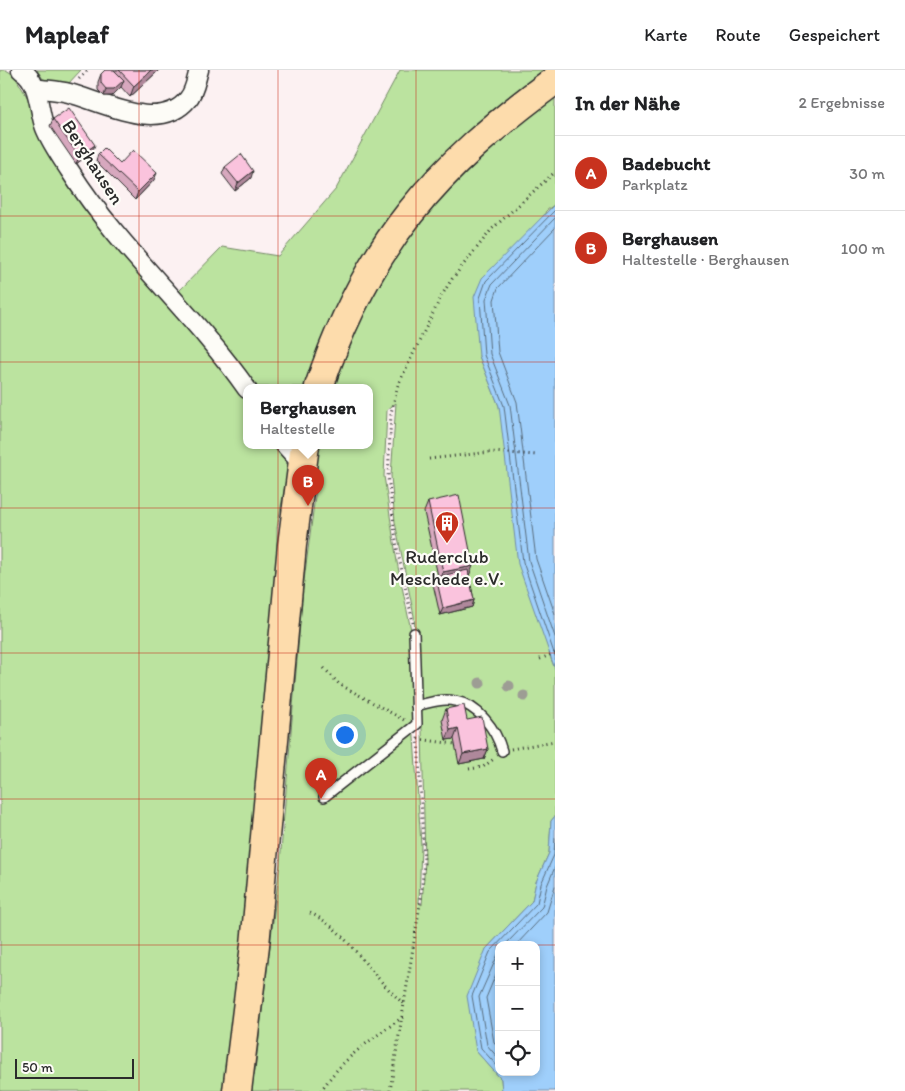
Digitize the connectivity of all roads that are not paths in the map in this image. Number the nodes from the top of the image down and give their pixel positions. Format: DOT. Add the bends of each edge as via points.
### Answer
graph roads {
  1 [pos="198,70"];
  2 [pos="28,76"];
  3 [pos="555,80"];
  4 [pos="243,384"];
  5 [pos="321,384"];
  6 [pos="297,451"];
  7 [pos="414,633"];
  8 [pos="416,706"];
  9 [pos="502,751"];
  10 [pos="324,797"];
  11 [pos="237,1091"];
  1 -- 2 [label="street, Berghausen" via="193,92 185,102 158,115 135,113"];
  2 -- 4 [label="street, Berghausen" via="46,130 94,206 202,329"];
  3 -- 5 [label="main road" via="450,166 400,224 364,280"];
  6 -- 11 [label="main road" via="293,534 255,945"];
  7 -- 8 [label="lane"];
  8 -- 9 [label="lane" via="446,700 473,709 489,724"];
  8 -- 10 [label="lane" via="417,724"];
}
